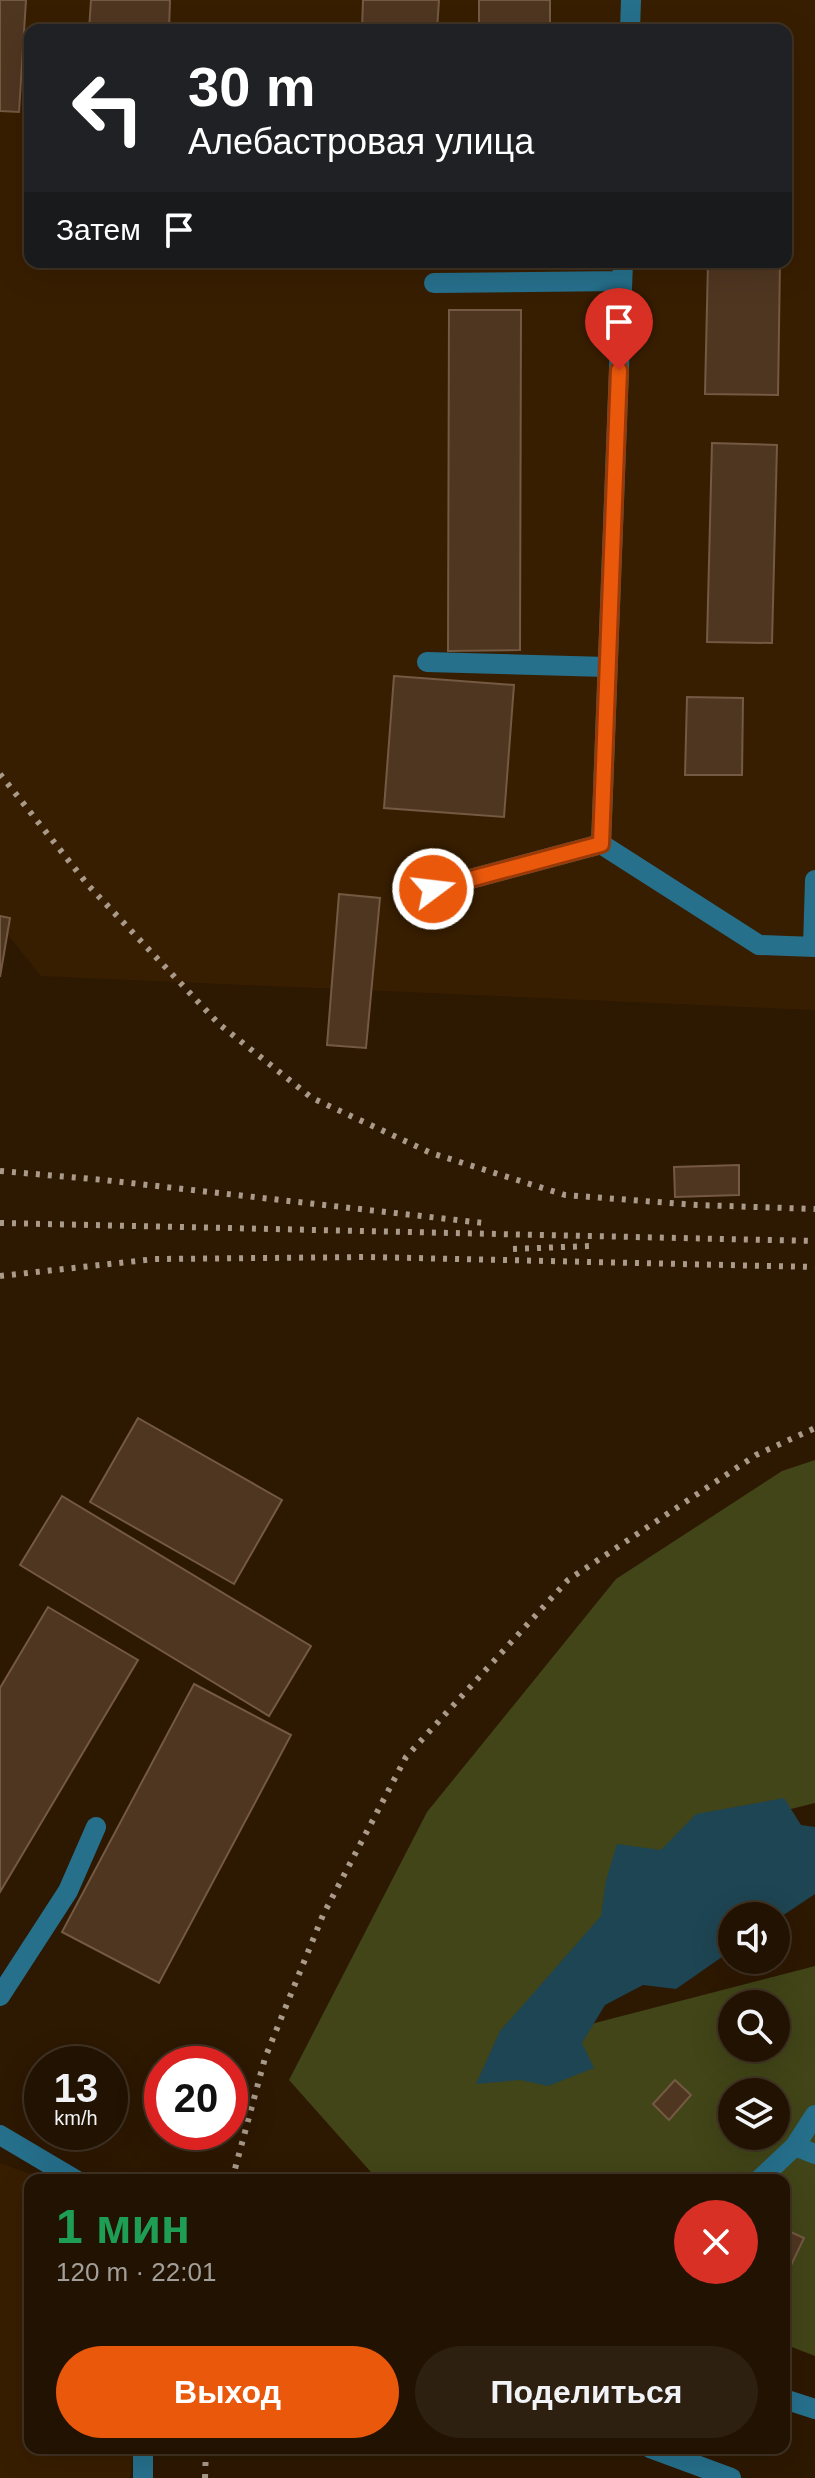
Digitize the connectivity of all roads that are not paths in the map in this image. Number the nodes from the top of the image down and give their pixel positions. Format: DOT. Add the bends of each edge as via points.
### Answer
graph roads {
  1 [pos="631,0"];
  2 [pos="630,24"];
  3 [pos="622,271"];
  4 [pos="434,283"];
  5 [pos="427,662"];
  6 [pos="607,667"];
  7 [pos="601,844"];
  8 [pos="815,880"];
  9 [pos="433,889"];
  10 [pos="814,947"];
  11 [pos="96,1827"];
  12 [pos="0,1996"];
  13 [pos="815,2115"];
  14 [pos="0,2135"];
  15 [pos="795,2146"];
  16 [pos="815,2154"];
  17 [pos="66,2174"];
  18 [pos="765,2174"];
  19 [pos="790,2401"];
  20 [pos="815,2409"];
  21 [pos="143,2454"];
  22 [pos="666,2454"];
  23 [pos="143,2478"];
  24 [pos="731,2478"];
  1 -- 2 [label="street"];
  3 -- 4 [label="street"];
  3 -- 6 [label="street"];
  5 -- 6 [label="street"];
  6 -- 7 [label="street"];
  7 -- 9 [label="street"];
  7 -- 10 [label="street" via="759,945"];
  8 -- 10 [label="street"];
  11 -- 12 [label="street" via="68,1891"];
  13 -- 15 [label="street"];
  14 -- 17 [label="street"];
  15 -- 16 [label="street"];
  15 -- 18 [label="street"];
  19 -- 20 [label="street"];
  21 -- 23 [label="street"];
  22 -- 24 [label="street"];
}
